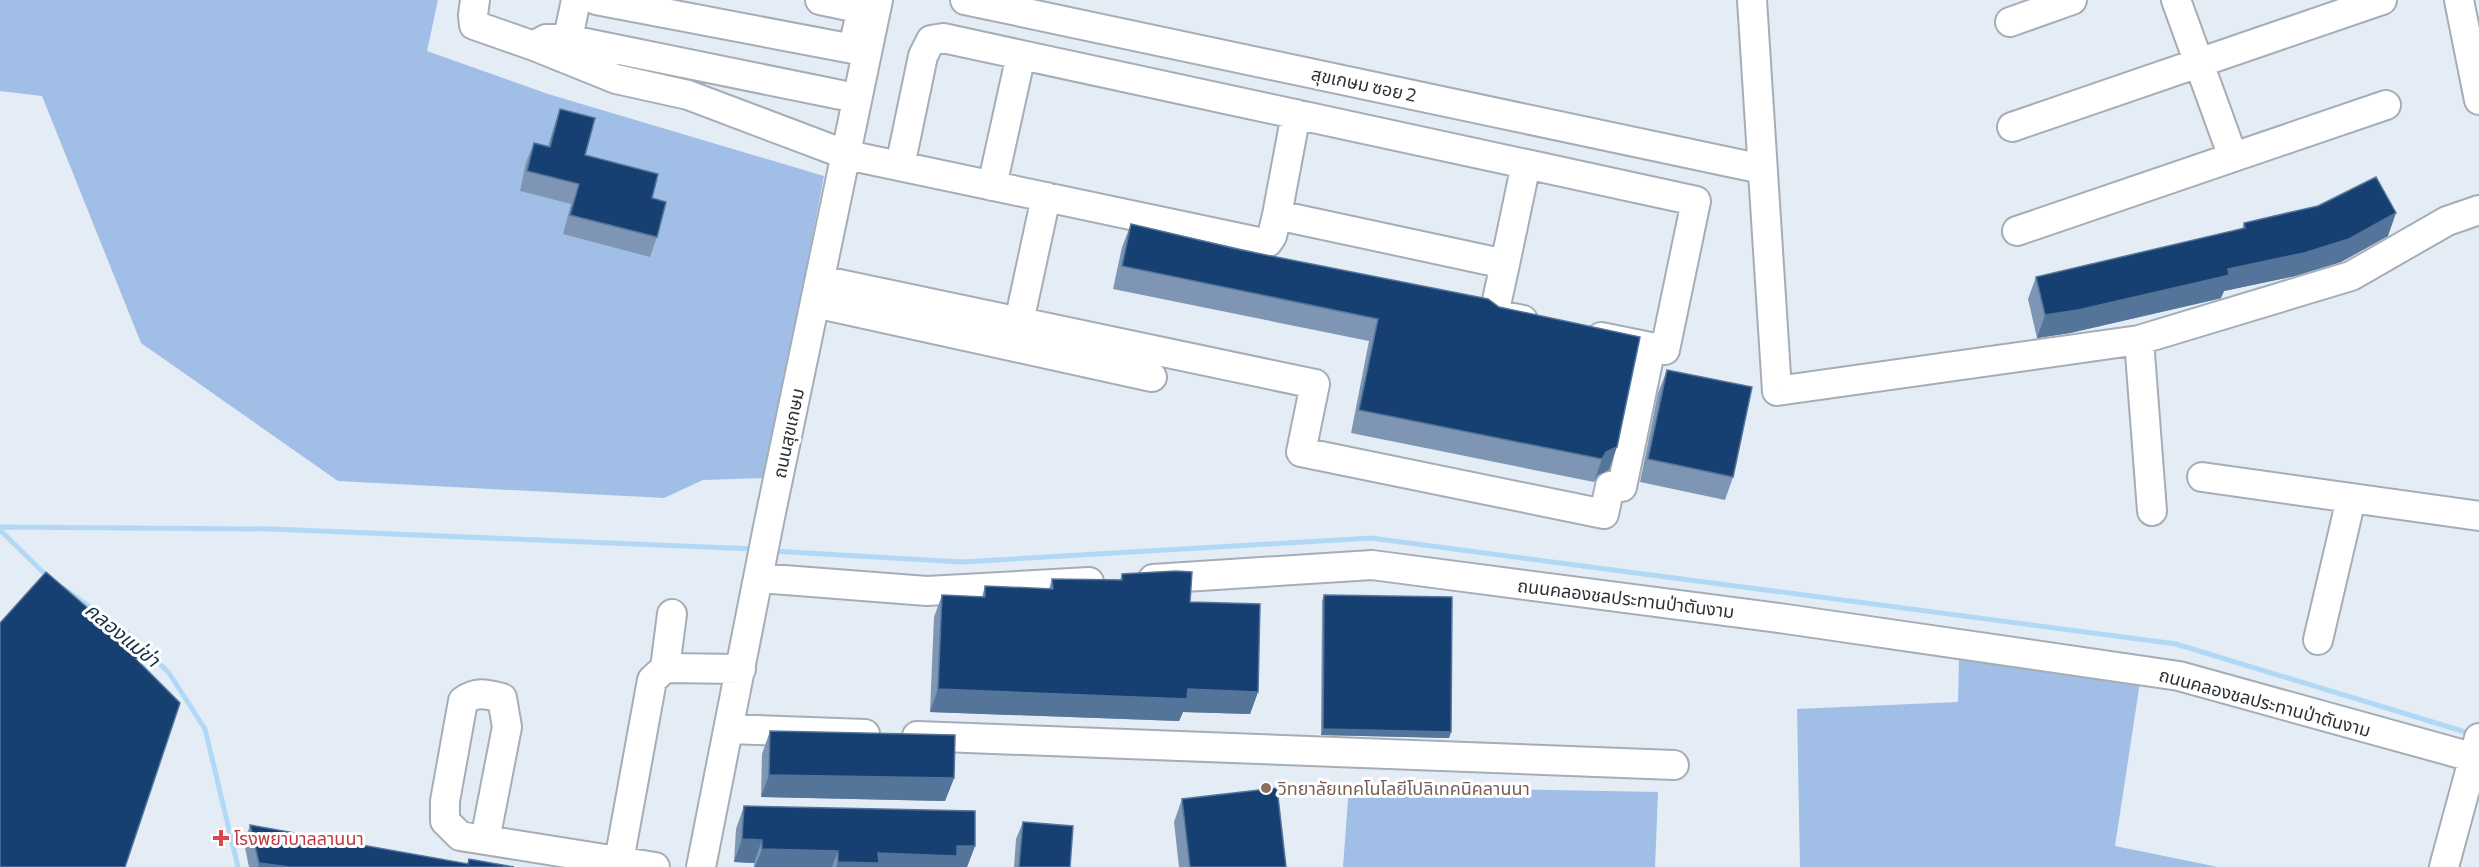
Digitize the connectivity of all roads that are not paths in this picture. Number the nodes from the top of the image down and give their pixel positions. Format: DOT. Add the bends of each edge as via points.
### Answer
graph roads {
  1 [pos="475,0"];
  2 [pos="576,0"];
  3 [pos="596,0"];
  4 [pos="820,0"];
  5 [pos="878,0"];
  6 [pos="965,0"];
  7 [pos="1752,0"];
  8 [pos="2072,0"];
  9 [pos="2176,0"];
  10 [pos="2382,0"];
  11 [pos="2459,0"];
  12 [pos="2010,22"];
  13 [pos="565,48"];
  14 [pos="853,49"];
  15 [pos="1021,55"];
  16 [pos="2199,63"];
  17 [pos="841,95"];
  18 [pos="2479,100"];
  19 [pos="2386,105"];
  20 [pos="1296,114"];
  21 [pos="2012,128"];
  22 [pos="837,151"];
  23 [pos="2233,158"];
  24 [pos="1527,164"];
  25 [pos="900,166"];
  26 [pos="1762,169"];
  27 [pos="992,186"];
  28 [pos="1046,197"];
  29 [pos="2479,210"];
  30 [pos="1276,215"];
  31 [pos="2017,231"];
  32 [pos="1505,264"];
  33 [pos="817,292"];
  34 [pos="1019,322"];
  35 [pos="2139,340"];
  36 [pos="1651,347"];
  37 [pos="1152,377"];
  38 [pos="2202,477"];
  39 [pos="2351,499"];
  40 [pos="2152,511"];
  41 [pos="2479,516"];
  42 [pos="759,578"];
  43 [pos="672,614"];
  44 [pos="2318,640"];
  45 [pos="665,668"];
  46 [pos="741,669"];
  47 [pos="729,729"];
  48 [pos="2477,752"];
  49 [pos="1674,765"];
  50 [pos="485,840"];
  51 [pos="619,861"];
  52 [pos="655,867"];
  53 [pos="701,867"];
  54 [pos="2444,867"];
  1 -- 13 [label="street" via="474,25 534,46 546,39"];
  2 -- 13 [label="street"];
  3 -- 14 [label="street"];
  4 -- 14 [label="street" via="858,8 860,21"];
  5 -- 22 [label="street, ถนนสุขเกษม"];
  6 -- 26 [label="street, สุขเกษม ซอย 2"];
  7 -- 26 [label="street"];
  8 -- 12 [label="street"];
  9 -- 16 [label="street"];
  10 -- 16 [label="street"];
  11 -- 18 [label="street"];
  13 -- 17 [label="street"];
  13 -- 22 [label="street" via="616,79 688,95"];
  14 -- 17 [label="street"];
  15 -- 20 [label="street"];
  15 -- 25 [label="street" via="943,38 931,40 922,56"];
  15 -- 27 [label="street"];
  16 -- 21 [label="street"];
  16 -- 23 [label="street"];
  17 -- 22 [label="street"];
  19 -- 23 [label="street"];
  20 -- 24 [label="street"];
  20 -- 30 [label="street"];
  22 -- 25 [label="street"];
  22 -- 33 [label="street, ถนนสุขเกษม"];
  23 -- 31 [label="street"];
  24 -- 32 [label="street"];
  24 -- 36 [label="street" via="1696,201 1665,350"];
  25 -- 27 [label="street"];
  26 -- 35 [label="street" via="1777,391"];
  27 -- 28 [label="street"];
  28 -- 30 [label="street" via="1263,243 1272,237"];
  28 -- 34 [label="street"];
  29 -- 35 [label="street" via="2447,221 2351,276"];
  30 -- 32 [label="street"];
  32 -- 36 [label="street" via="1494,314"];
  33 -- 34 [label="street"];
  33 -- 37 [label="street"];
  33 -- 42 [label="street, ถนนสุขเกษม"];
  34 -- 36 [label="street" via="1315,384 1301,452 1604,514 1610,486 1622,488"];
  35 -- 40 [label="street"];
  38 -- 39 [label="street"];
  39 -- 41 [label="street"];
  39 -- 44 [label="street"];
  42 -- 46 [label="street, ถนนสุขเกษม"];
  42 -- 48 [label="street, ถนนคลองชลประทานป่าตันงาม" via="927,591 1372,565 2179,676"];
  43 -- 45 [label="street"];
  45 -- 46 [label="street"];
  45 -- 51 [label="street" via="652,680"];
  46 -- 47 [label="street, ถนนสุขเกษม"];
  47 -- 49 [label="street"];
  47 -- 53 [label="street, ถนนสุขเกษม"];
  48 -- 54 [label="street"];
  50 -- 51 [label="street"];
  51 -- 52 [label="street"];
}
